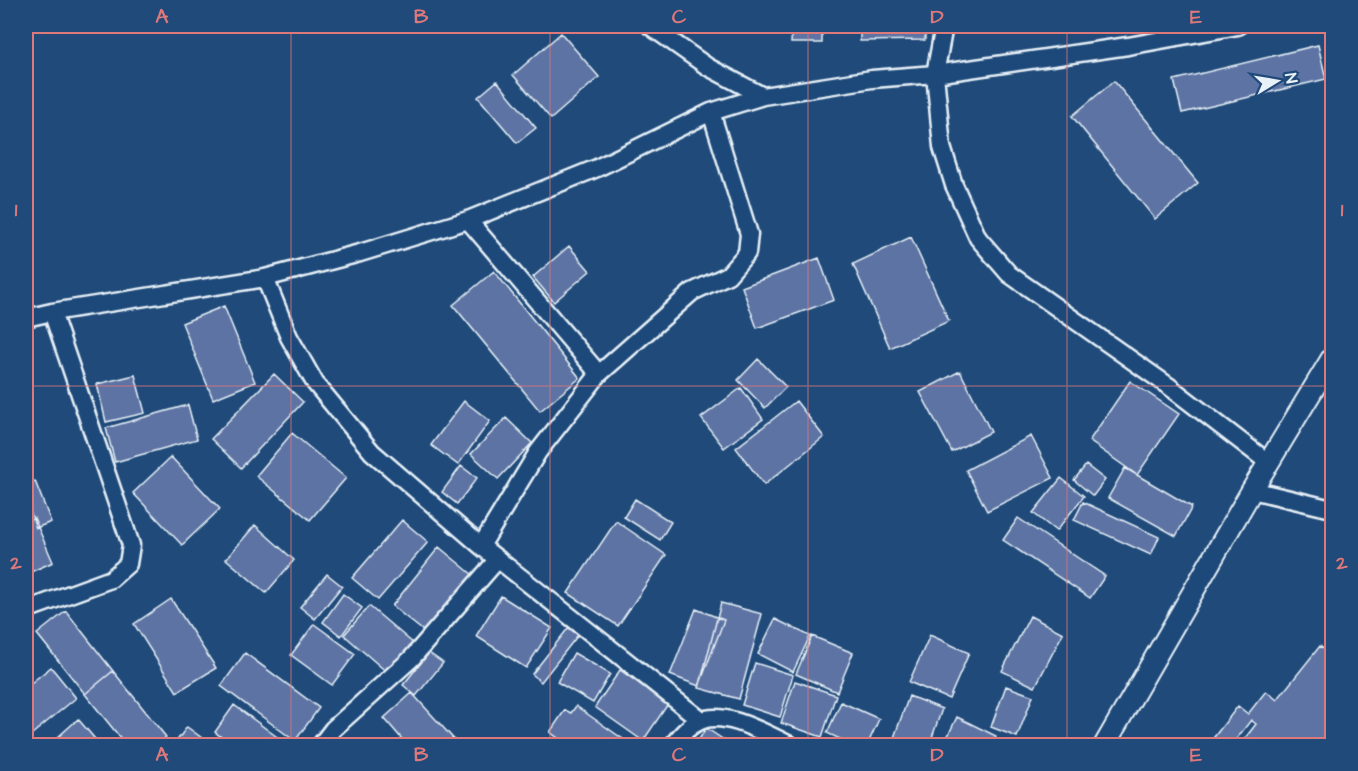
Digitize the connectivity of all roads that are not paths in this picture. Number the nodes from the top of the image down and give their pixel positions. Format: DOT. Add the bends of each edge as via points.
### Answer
graph roads {
  1 [pos="650,26"];
  2 [pos="944,26"];
  3 [pos="1238,26"];
  4 [pos="671,32"];
  5 [pos="935,74"];
  6 [pos="762,96"];
  7 [pos="711,112"];
  8 [pos="468,220"];
  9 [pos="265,278"];
  10 [pos="52,312"];
  11 [pos="26,318"];
  12 [pos="1332,358"];
  13 [pos="599,374"];
  14 [pos="1269,463"];
  15 [pos="1252,490"];
  16 [pos="1332,509"];
  17 [pos="481,546"];
  18 [pos="498,559"];
  19 [pos="26,610"];
  20 [pos="701,720"];
  21 [pos="320,746"];
  22 [pos="672,746"];
  23 [pos="792,746"];
  24 [pos="1104,746"];
  1 -- 4 [label="street"];
  2 -- 5 [label="street"];
  3 -- 5 [label="street"];
  4 -- 6 [label="street" via="708,67"];
  5 -- 6 [label="street"];
  5 -- 14 [label="street" via="942,147 978,238 1009,274 1170,387"];
  6 -- 7 [label="street"];
  7 -- 8 [label="street" via="597,168"];
  7 -- 13 [label="street" via="749,234 747,253 728,275 692,292"];
  8 -- 9 [label="street"];
  8 -- 13 [label="street"];
  9 -- 10 [label="street"];
  9 -- 17 [label="street" via="289,337 315,383 372,452"];
  10 -- 11 [label="street"];
  10 -- 19 [label="street" via="131,545 128,564 111,579"];
  12 -- 14 [label="street"];
  13 -- 17 [label="street" via="538,452"];
  14 -- 15 [label="street"];
  15 -- 16 [label="street"];
  15 -- 24 [label="street"];
  17 -- 18 [label="street"];
  18 -- 20 [label="street"];
  18 -- 21 [label="street" via="411,659 333,729"];
  20 -- 22 [label="street" via="683,732"];
  20 -- 23 [label="street" via="724,717"];
}
